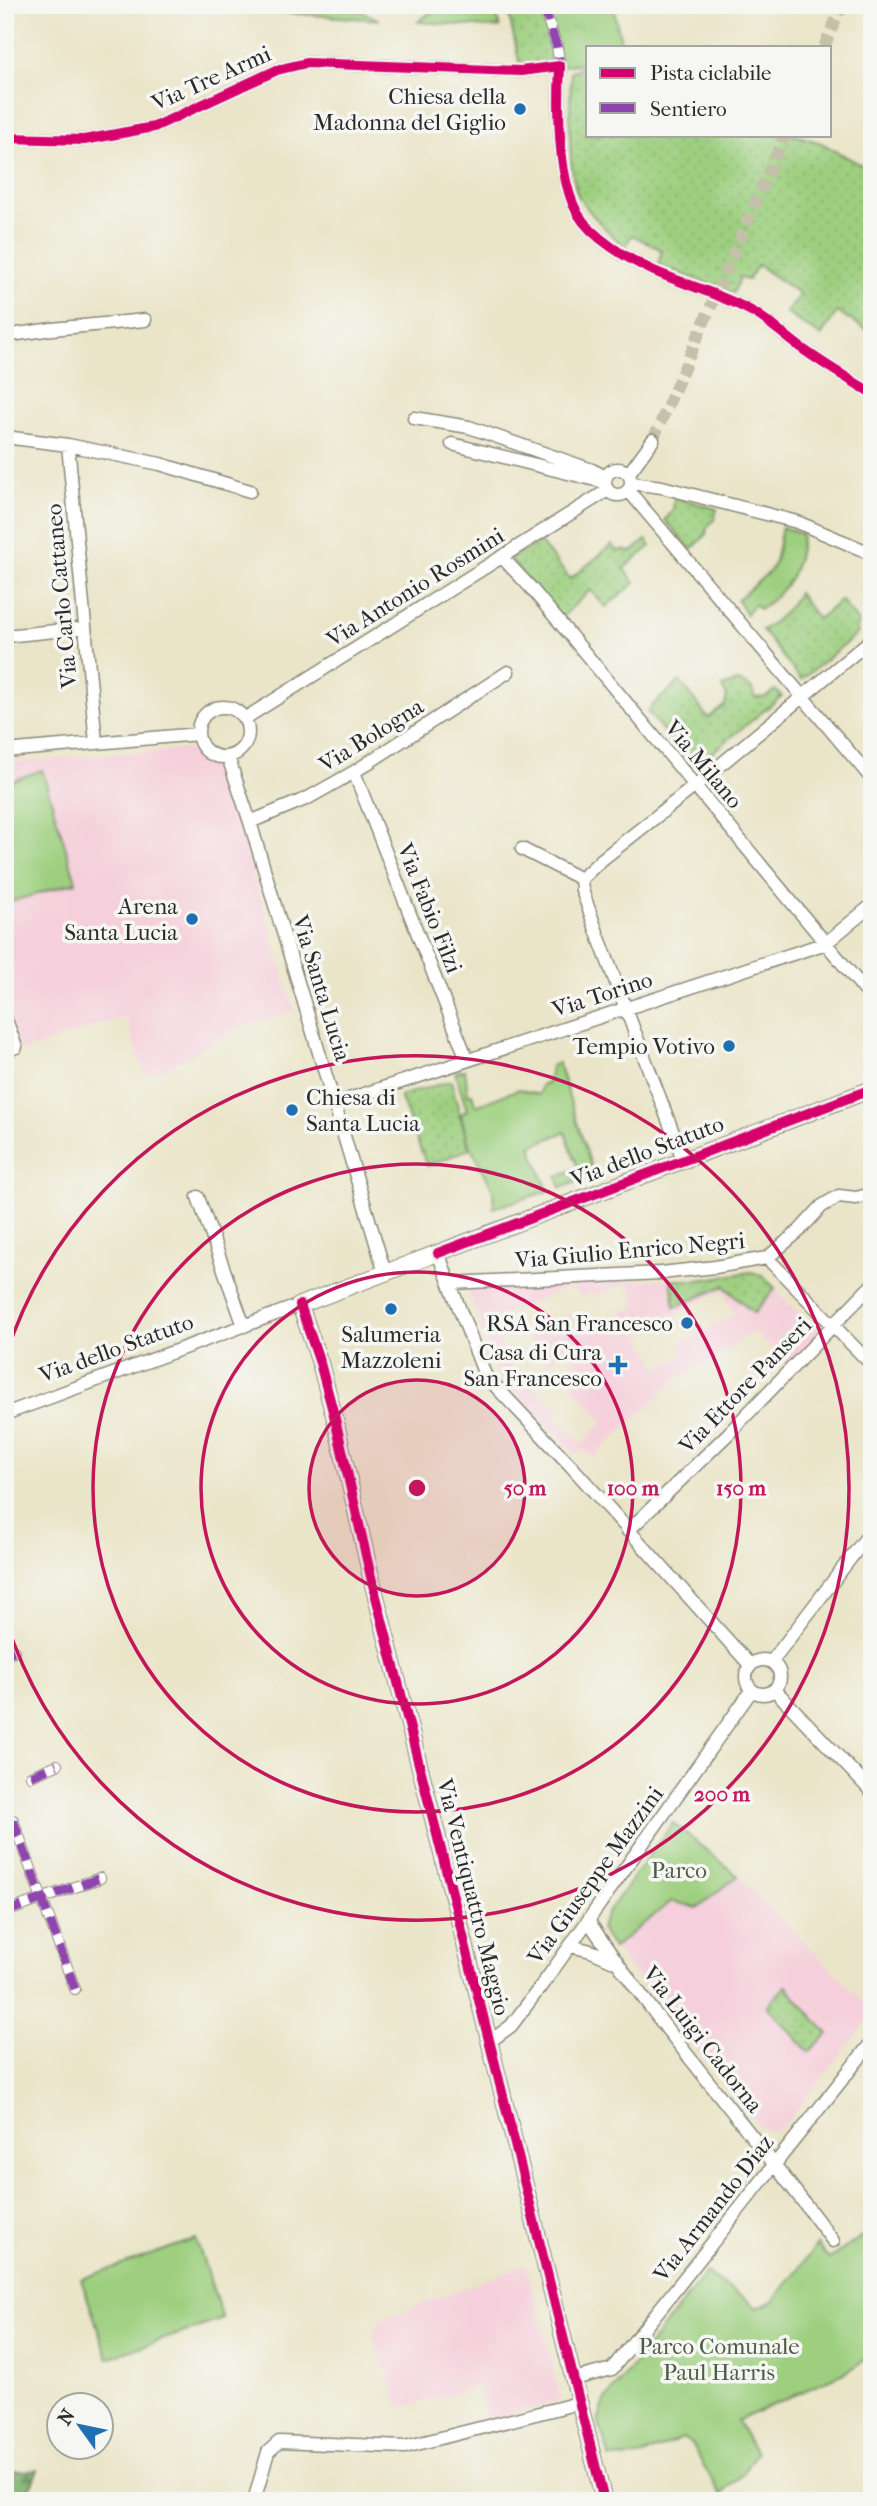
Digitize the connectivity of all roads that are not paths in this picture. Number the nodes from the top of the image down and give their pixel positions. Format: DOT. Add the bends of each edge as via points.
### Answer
graph roads {
  1 [pos="543,5"];
  2 [pos="560,66"];
  3 [pos="5,138"];
  4 [pos="145,320"];
  5 [pos="5,336"];
  6 [pos="872,393"];
  7 [pos="414,418"];
  8 [pos="5,437"];
  9 [pos="653,440"];
  10 [pos="452,444"];
  11 [pos="68,445"];
  12 [pos="629,482"];
  13 [pos="606,483"];
  14 [pos="250,491"];
  15 [pos="872,556"];
  16 [pos="502,557"];
  17 [pos="75,629"];
  18 [pos="5,636"];
  19 [pos="872,639"];
  20 [pos="508,672"];
  21 [pos="802,696"];
  22 [pos="244,719"];
  23 [pos="198,734"];
  24 [pos="96,743"];
  25 [pos="5,751"];
  26 [pos="228,757"];
  27 [pos="354,772"];
  28 [pos="872,779"];
  29 [pos="695,786"];
  30 [pos="250,822"];
  31 [pos="522,849"];
  32 [pos="581,879"];
  33 [pos="872,905"];
  34 [pos="826,943"];
  35 [pos="872,999"];
  36 [pos="626,1009"];
  37 [pos="5,1017"];
  38 [pos="11,1049"];
  39 [pos="467,1059"];
  40 [pos="872,1089"];
  41 [pos="334,1104"];
  42 [pos="682,1159"];
  43 [pos="872,1194"];
  44 [pos="198,1198"];
  45 [pos="438,1253"];
  46 [pos="767,1258"];
  47 [pos="385,1273"];
  48 [pos="451,1283"];
  49 [pos="872,1285"];
  50 [pos="300,1305"];
  51 [pos="244,1326"];
  52 [pos="832,1326"];
  53 [pos="872,1365"];
  54 [pos="6,1411"];
  55 [pos="872,1530"];
  56 [pos="628,1531"];
  57 [pos="772,1661"];
  58 [pos="750,1665"];
  59 [pos="752,1690"];
  60 [pos="775,1690"];
  61 [pos="57,1765"];
  62 [pos="31,1776"];
  63 [pos="872,1792"];
  64 [pos="13,1820"];
  65 [pos="100,1878"];
  66 [pos="42,1899"];
  67 [pos="5,1912"];
  68 [pos="589,1922"];
  69 [pos="571,1946"];
  70 [pos="616,1963"];
  71 [pos="75,1989"];
  72 [pos="489,2042"];
  73 [pos="872,2042"];
  74 [pos="775,2164"];
  75 [pos="833,2241"];
  76 [pos="574,2379"];
  77 [pos="579,2401"];
  78 [pos="254,2501"];
  79 [pos="604,2501"];
  1 -- 2 [label="street"];
  2 -- 3 [label="street, Via Tre Armi" via="521,71 306,64 277,70 154,127 84,140"];
  2 -- 6 [label="street" via="558,116 568,187 578,215 619,252 754,312 826,366"];
  4 -- 5 [label="street"];
  7 -- 13 [label="street" via="469,427 592,470"];
  8 -- 11 [label="street"];
  9 -- 12 [label="street"];
  10 -- 13 [label="street"];
  11 -- 14 [label="street" via="160,464"];
  11 -- 24 [label="street, Via Carlo Cattaneo"];
  12 -- 13 [label="street" via="618,495"];
  12 -- 13 [label="street" via="617,469 608,473"];
  12 -- 15 [label="street" via="797,522"];
  12 -- 21 [label="street"];
  13 -- 16 [label="street, Via Antonio Rosmini"];
  16 -- 22 [label="street, Via Antonio Rosmini"];
  16 -- 29 [label="street, Via Milano"];
  17 -- 18 [label="street"];
  19 -- 21 [label="street"];
  20 -- 27 [label="street, Via Bologna"];
  21 -- 28 [label="street"];
  21 -- 29 [label="street"];
  22 -- 23 [label="street" via="232,708 215,708 202,718"];
  22 -- 26 [label="street" via="246,743"];
  23 -- 24 [label="street"];
  23 -- 26 [label="street" via="209,754"];
  24 -- 25 [label="street"];
  26 -- 30 [label="street, Via Santa Lucia"];
  27 -- 30 [label="street, Via Bologna" via="308,798"];
  27 -- 39 [label="street, Via Fabio Filzi"];
  29 -- 32 [label="street"];
  29 -- 34 [label="street, Via Milano"];
  30 -- 41 [label="street, Via Santa Lucia"];
  31 -- 32 [label="street"];
  32 -- 36 [label="street"];
  33 -- 34 [label="street, Via Torino"];
  34 -- 35 [label="street, Via Milano"];
  34 -- 36 [label="street, Via Torino"];
  36 -- 39 [label="street, Via Torino"];
  36 -- 42 [label="street"];
  37 -- 38 [label="street"];
  39 -- 41 [label="street, Via Torino"];
  40 -- 42 [label="street, Via dello Statuto"];
  41 -- 47 [label="street, Via Santa Lucia"];
  42 -- 45 [label="street, Via dello Statuto"];
  43 -- 46 [label="street, Via Giulio Enrico Negri" via="839,1196 822,1206"];
  44 -- 51 [label="street"];
  45 -- 47 [label="street, Via dello Statuto"];
  45 -- 48 [label="street"];
  46 -- 48 [label="street, Via Giulio Enrico Negri" via="661,1273"];
  46 -- 52 [label="street"];
  47 -- 50 [label="street, Via dello Statuto"];
  48 -- 56 [label="street" via="485,1375"];
  49 -- 52 [label="street, Via Ettore Panseri"];
  50 -- 51 [label="street, Via dello Statuto"];
  50 -- 72 [label="street, Via Ventiquattro Maggio" via="335,1419"];
  51 -- 54 [label="street, Via dello Statuto"];
  52 -- 53 [label="street"];
  52 -- 56 [label="street, Via Ettore Panseri"];
  55 -- 57 [label="street"];
  56 -- 58 [label="street"];
  57 -- 58 [label="street" via="760,1659"];
  57 -- 60 [label="street" via="781,1676"];
  58 -- 59 [label="street" via="746,1678"];
  59 -- 60 [label="street" via="764,1694"];
  59 -- 68 [label="street, Via Giuseppe Mazzini"];
  60 -- 63 [label="street"];
  61 -- 62 [label="street"];
  64 -- 66 [label="street"];
  65 -- 66 [label="street"];
  66 -- 67 [label="street"];
  66 -- 71 [label="street"];
  68 -- 69 [label="street, Via Giuseppe Mazzini"];
  68 -- 70 [label="street, Via Luigi Cadorna"];
  69 -- 70 [label="street, Via Luigi Cadorna"];
  69 -- 72 [label="street, Via Giuseppe Mazzini" via="511,2026"];
  70 -- 74 [label="street, Via Luigi Cadorna"];
  72 -- 76 [label="street, Via Ventiquattro Maggio"];
  73 -- 74 [label="street, Via Armando Diaz"];
  74 -- 75 [label="street, Via Luigi Cadorna"];
  74 -- 76 [label="street, Via Armando Diaz" via="611,2370"];
  76 -- 77 [label="street, Via Ventiquattro Maggio"];
  77 -- 78 [label="street" via="405,2448 279,2442 268,2452"];
  77 -- 79 [label="street, Via Ventiquattro Maggio"];
}
